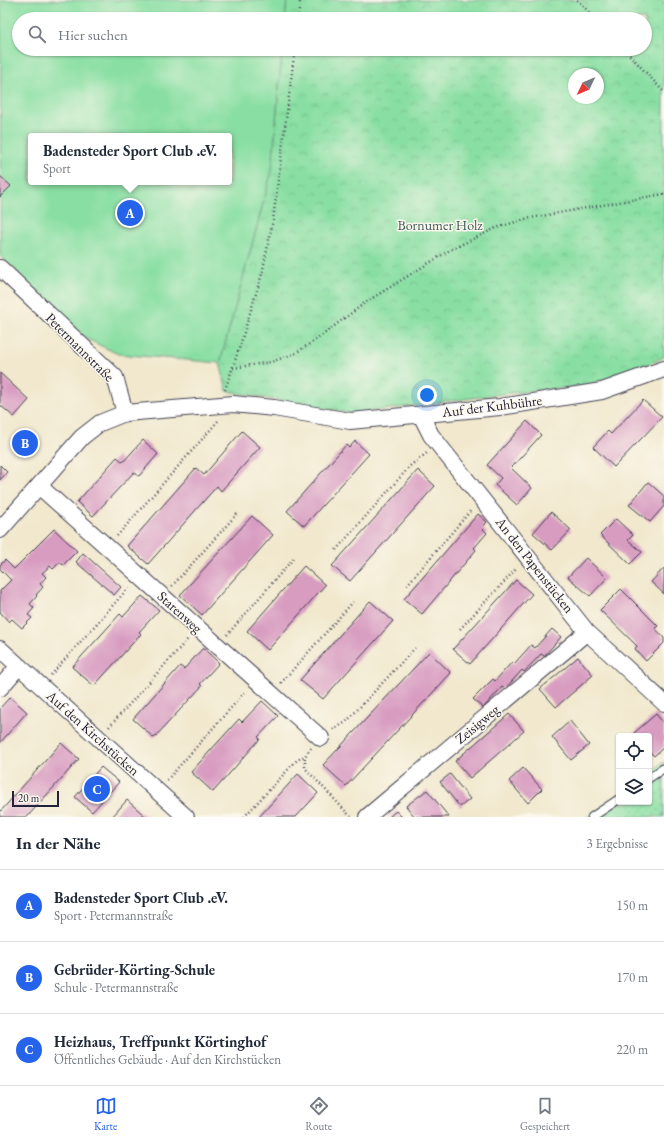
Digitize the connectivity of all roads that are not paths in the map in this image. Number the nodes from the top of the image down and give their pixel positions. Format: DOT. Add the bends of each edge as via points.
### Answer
graph roads {
  1 [pos="0,268"];
  2 [pos="664,369"];
  3 [pos="125,414"];
  4 [pos="420,415"];
  5 [pos="39,486"];
  6 [pos="0,530"];
  7 [pos="588,632"];
  8 [pos="0,649"];
  9 [pos="19,666"];
  10 [pos="0,688"];
  11 [pos="664,703"];
  12 [pos="321,738"];
  13 [pos="664,768"];
  14 [pos="652,776"];
  15 [pos="616,801"];
  16 [pos="186,817"];
  17 [pos="367,817"];
  18 [pos="592,817"];
  1 -- 3 [label="street, Petermannstraße" via="115,377"];
  2 -- 4 [label="street, Auf der Kuhbühre" via="602,391 500,407"];
  3 -- 4 [label="street, Auf der Kuhbühre" via="227,404 274,408 350,421"];
  3 -- 5 [label="street" via="100,424 82,437"];
  4 -- 7 [label="street, An den Papenstücken" via="431,435"];
  5 -- 6 [label="street"];
  5 -- 12 [label="street, Starenweg"];
  7 -- 11 [label="street, An den Papenstücken"];
  7 -- 17 [label="street, Zeisigweg"];
  8 -- 9 [label="street, Auf den Kirchstücken"];
  9 -- 10 [label="street"];
  9 -- 16 [label="street, Auf den Kirchstücken"];
  13 -- 14 [label="lane"];
  15 -- 18 [label="lane"];
}
